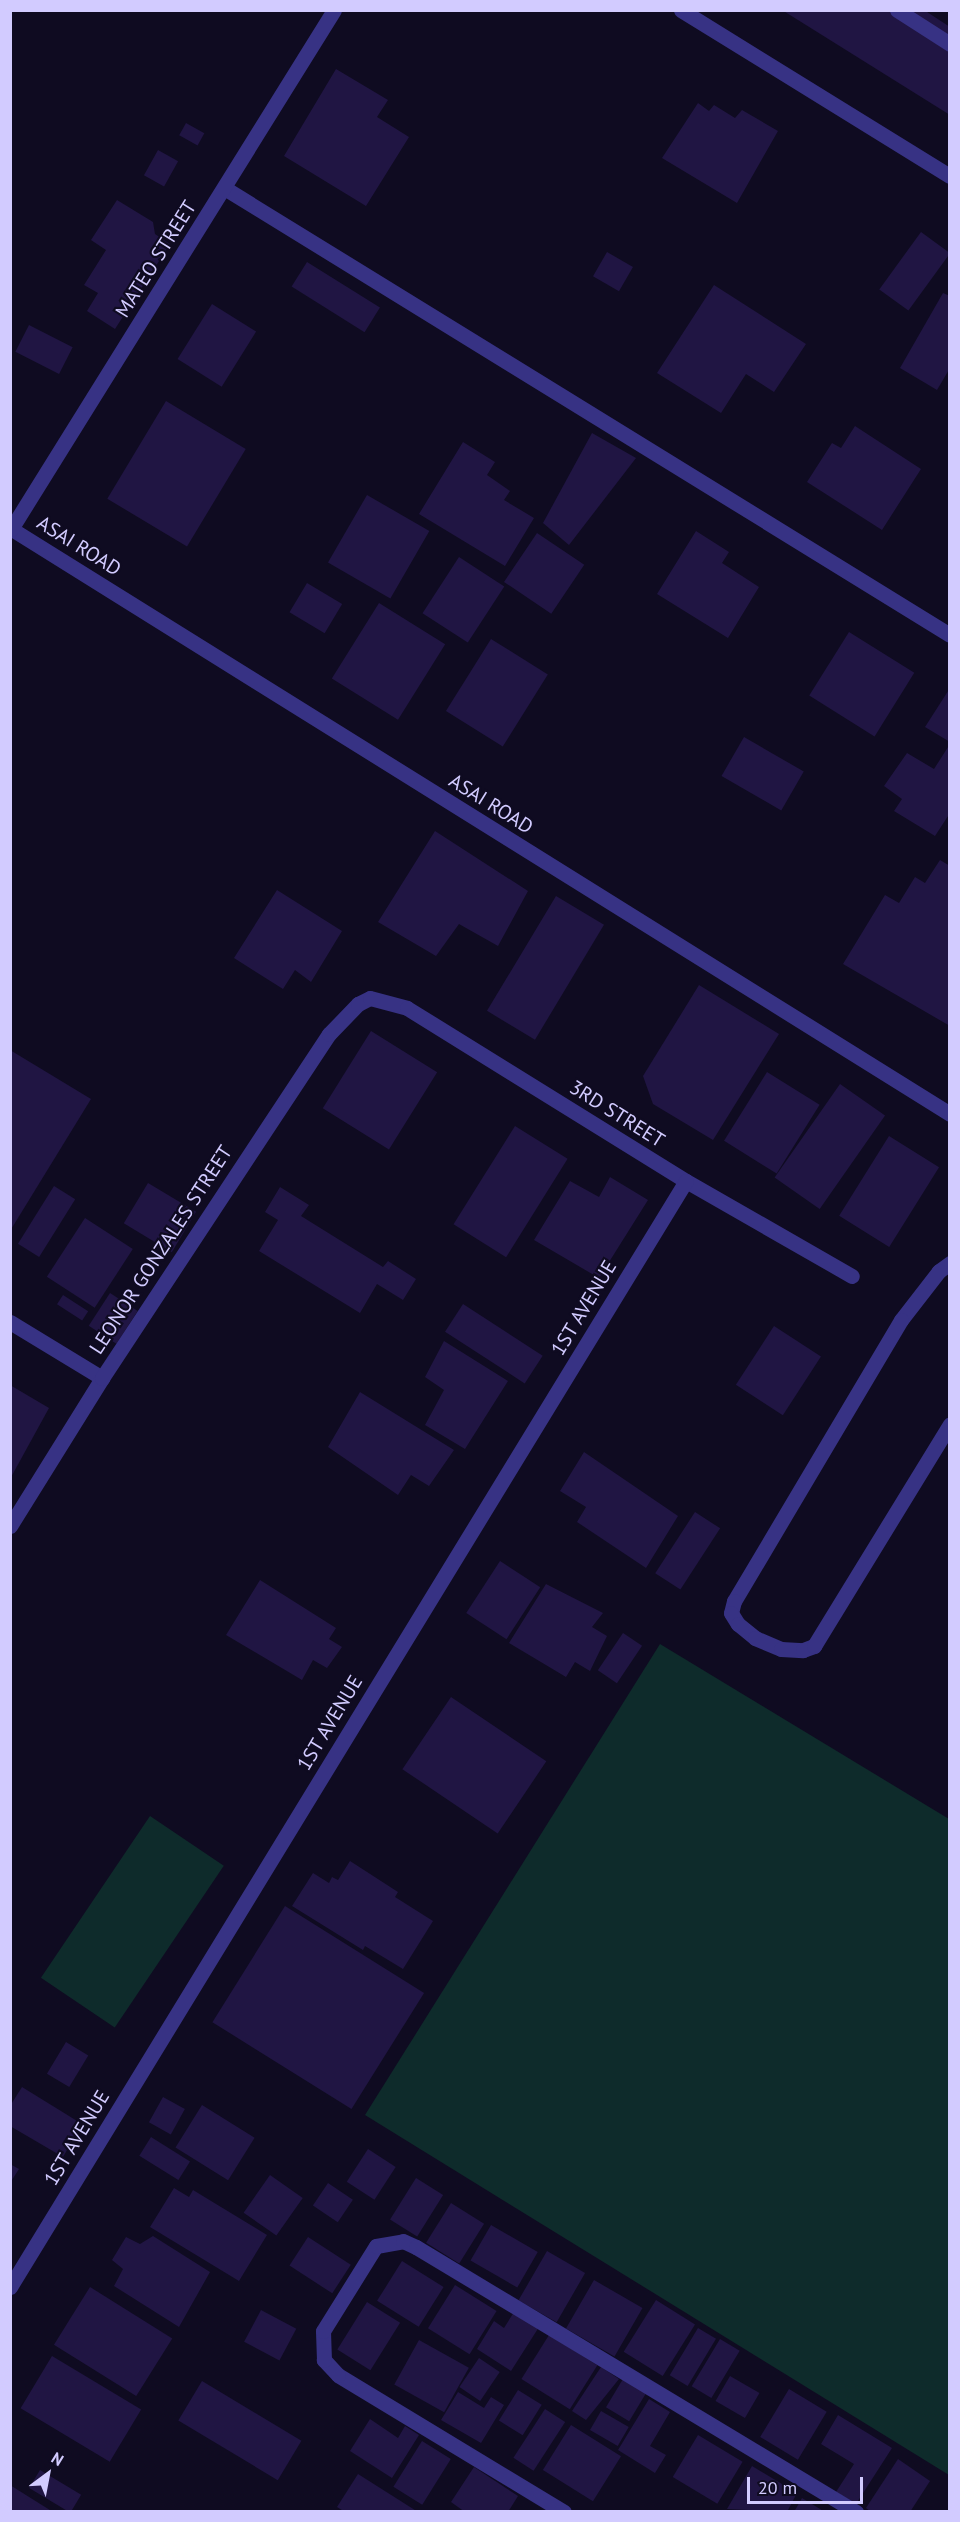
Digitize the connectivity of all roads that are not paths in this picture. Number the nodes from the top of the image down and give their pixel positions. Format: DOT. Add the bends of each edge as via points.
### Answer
graph roads {
  1 [pos="334,10"];
  2 [pos="681,10"];
  3 [pos="897,10"];
  4 [pos="950,44"];
  5 [pos="950,176"];
  6 [pos="226,189"];
  7 [pos="11,529"];
  8 [pos="950,635"];
  9 [pos="358,1004"];
  10 [pos="950,1114"];
  11 [pos="686,1181"];
  12 [pos="950,1263"];
  13 [pos="852,1276"];
  14 [pos="10,1322"];
  15 [pos="102,1378"];
  16 [pos="950,1424"];
  17 [pos="10,1526"];
  18 [pos="10,2287"];
  19 [pos="564,2511"];
  20 [pos="856,2511"];
  1 -- 6 [label="street, MATEO STREET"];
  2 -- 5 [label="street"];
  3 -- 4 [label="street"];
  6 -- 7 [label="street, MATEO STREET"];
  6 -- 8 [label="street"];
  7 -- 10 [label="street, ASAI ROAD"];
  9 -- 11 [label="street, 3RD STREET" via="370,998 407,1008"];
  9 -- 15 [label="street, LEONOR GONZALES STREET" via="328,1034"];
  11 -- 13 [label="street, 3RD STREET"];
  11 -- 18 [label="street, 1ST AVENUE"];
  12 -- 16 [label="street" via="939,1270 901,1320 740,1591 731,1613 738,1624 755,1638 782,1649 814,1646"];
  14 -- 15 [label="street"];
  15 -- 17 [label="street, LEONOR GONZALES STREET"];
  19 -- 20 [label="street" via="338,2375 324,2360 323,2331 375,2246 403,2241 416,2247"];
}
